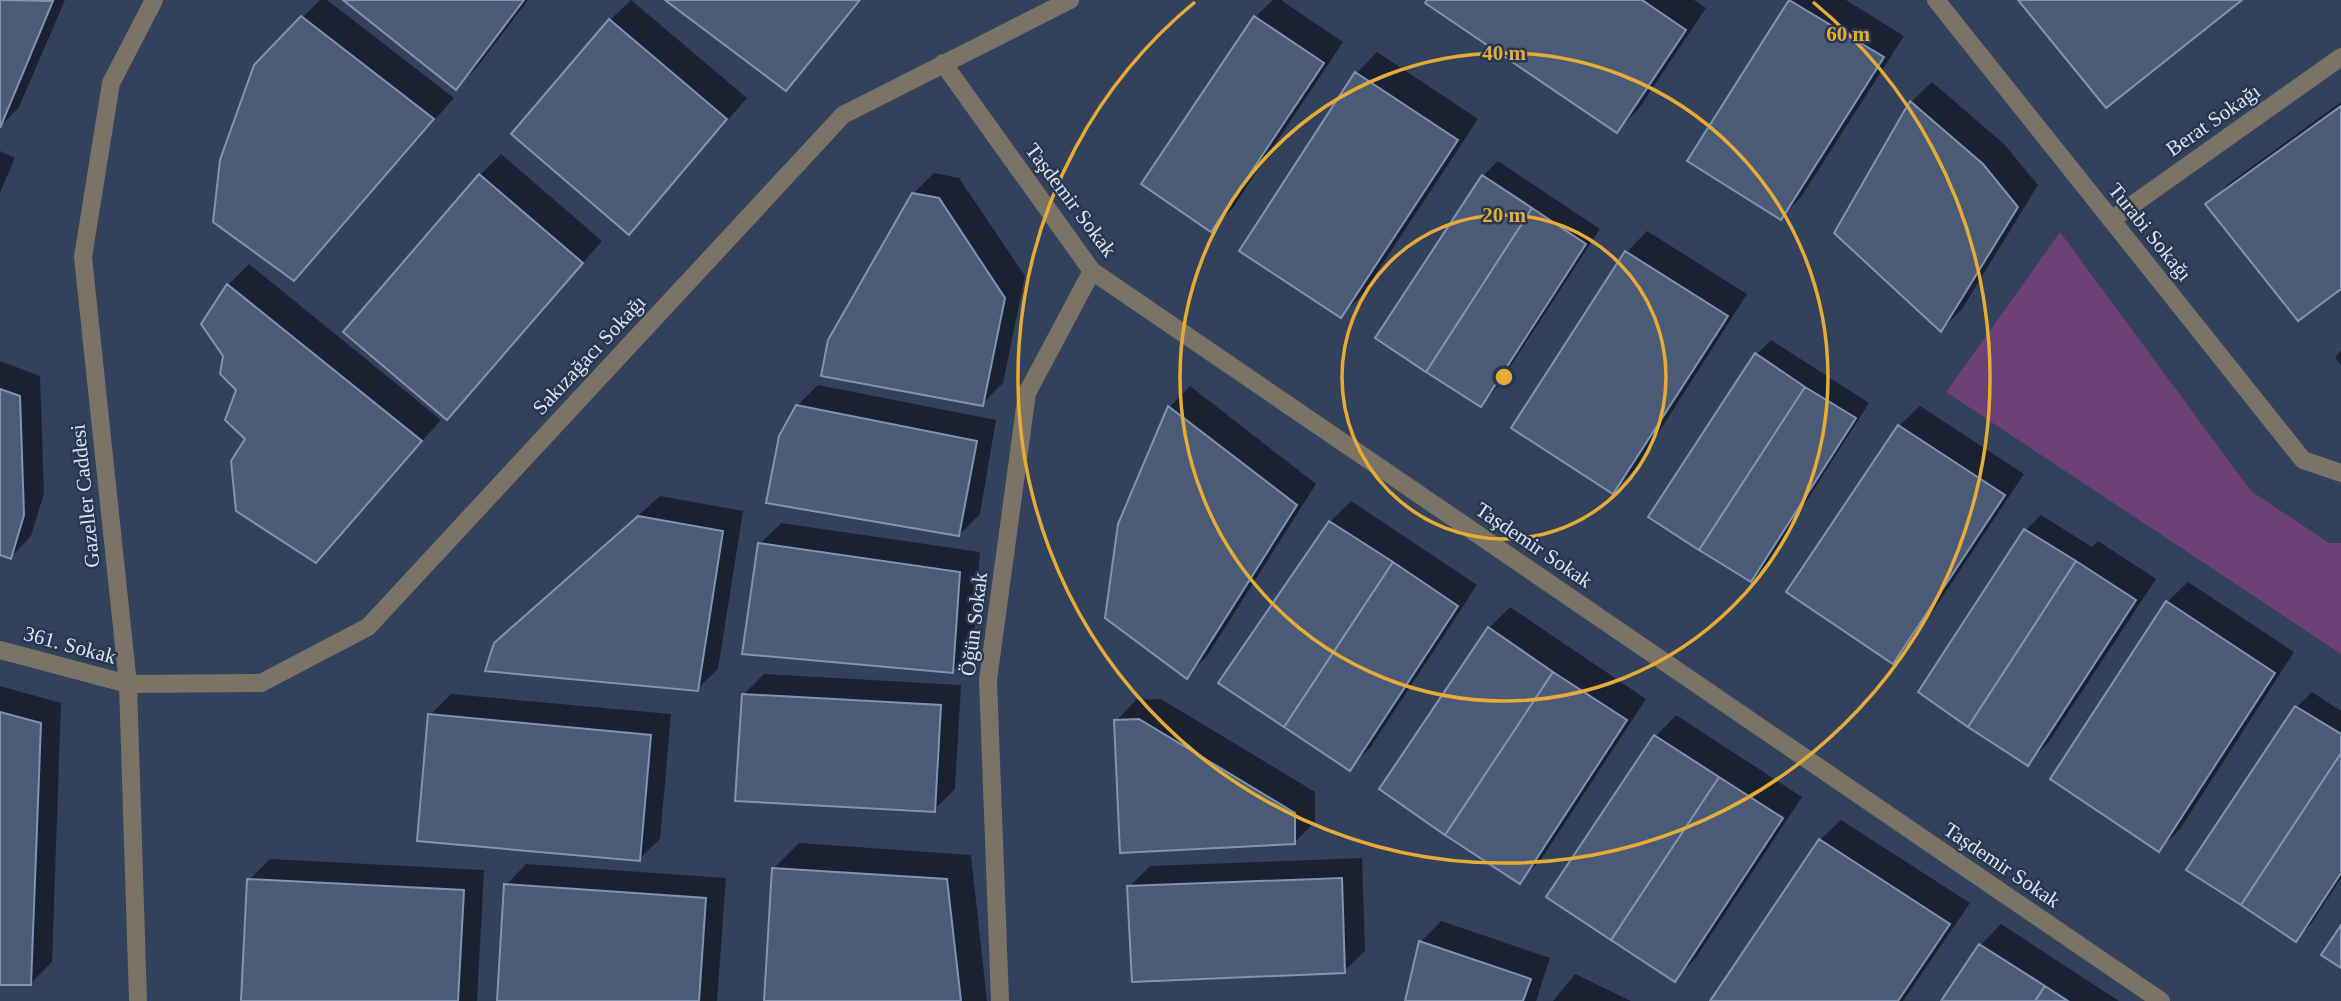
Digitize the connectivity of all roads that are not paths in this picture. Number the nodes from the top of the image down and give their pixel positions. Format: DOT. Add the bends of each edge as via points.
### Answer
graph roads {
  1 [pos="154,0"];
  2 [pos="1070,0"];
  3 [pos="1936,0"];
  4 [pos="2341,57"];
  5 [pos="943,63"];
  6 [pos="2111,220"];
  7 [pos="1092,271"];
  8 [pos="2341,473"];
  9 [pos="0,650"];
  10 [pos="128,684"];
  11 [pos="138,1001"];
  12 [pos="1000,1001"];
  13 [pos="2161,1001"];
  1 -- 10 [label="street, Gazeller Caddesi" via="111,83 82,257"];
  2 -- 5 [label="street, Sakızağacı Sokağı"];
  3 -- 6 [label="street, Turabi Sokağı"];
  4 -- 6 [label="street, Berat Sokağı"];
  5 -- 7 [label="street, Taşdemir Sokak"];
  5 -- 10 [label="street, Sakızağacı Sokağı" via="843,114 368,627 261,683"];
  6 -- 8 [label="street, Turabi Sokağı" via="2302,460"];
  7 -- 12 [label="street, Öğün Sokak" via="1027,393 988,680"];
  7 -- 13 [label="street, Taşdemir Sokak"];
  9 -- 10 [label="street, 361. Sokak"];
  10 -- 11 [label="street, Gazeller Caddesi"];
}
